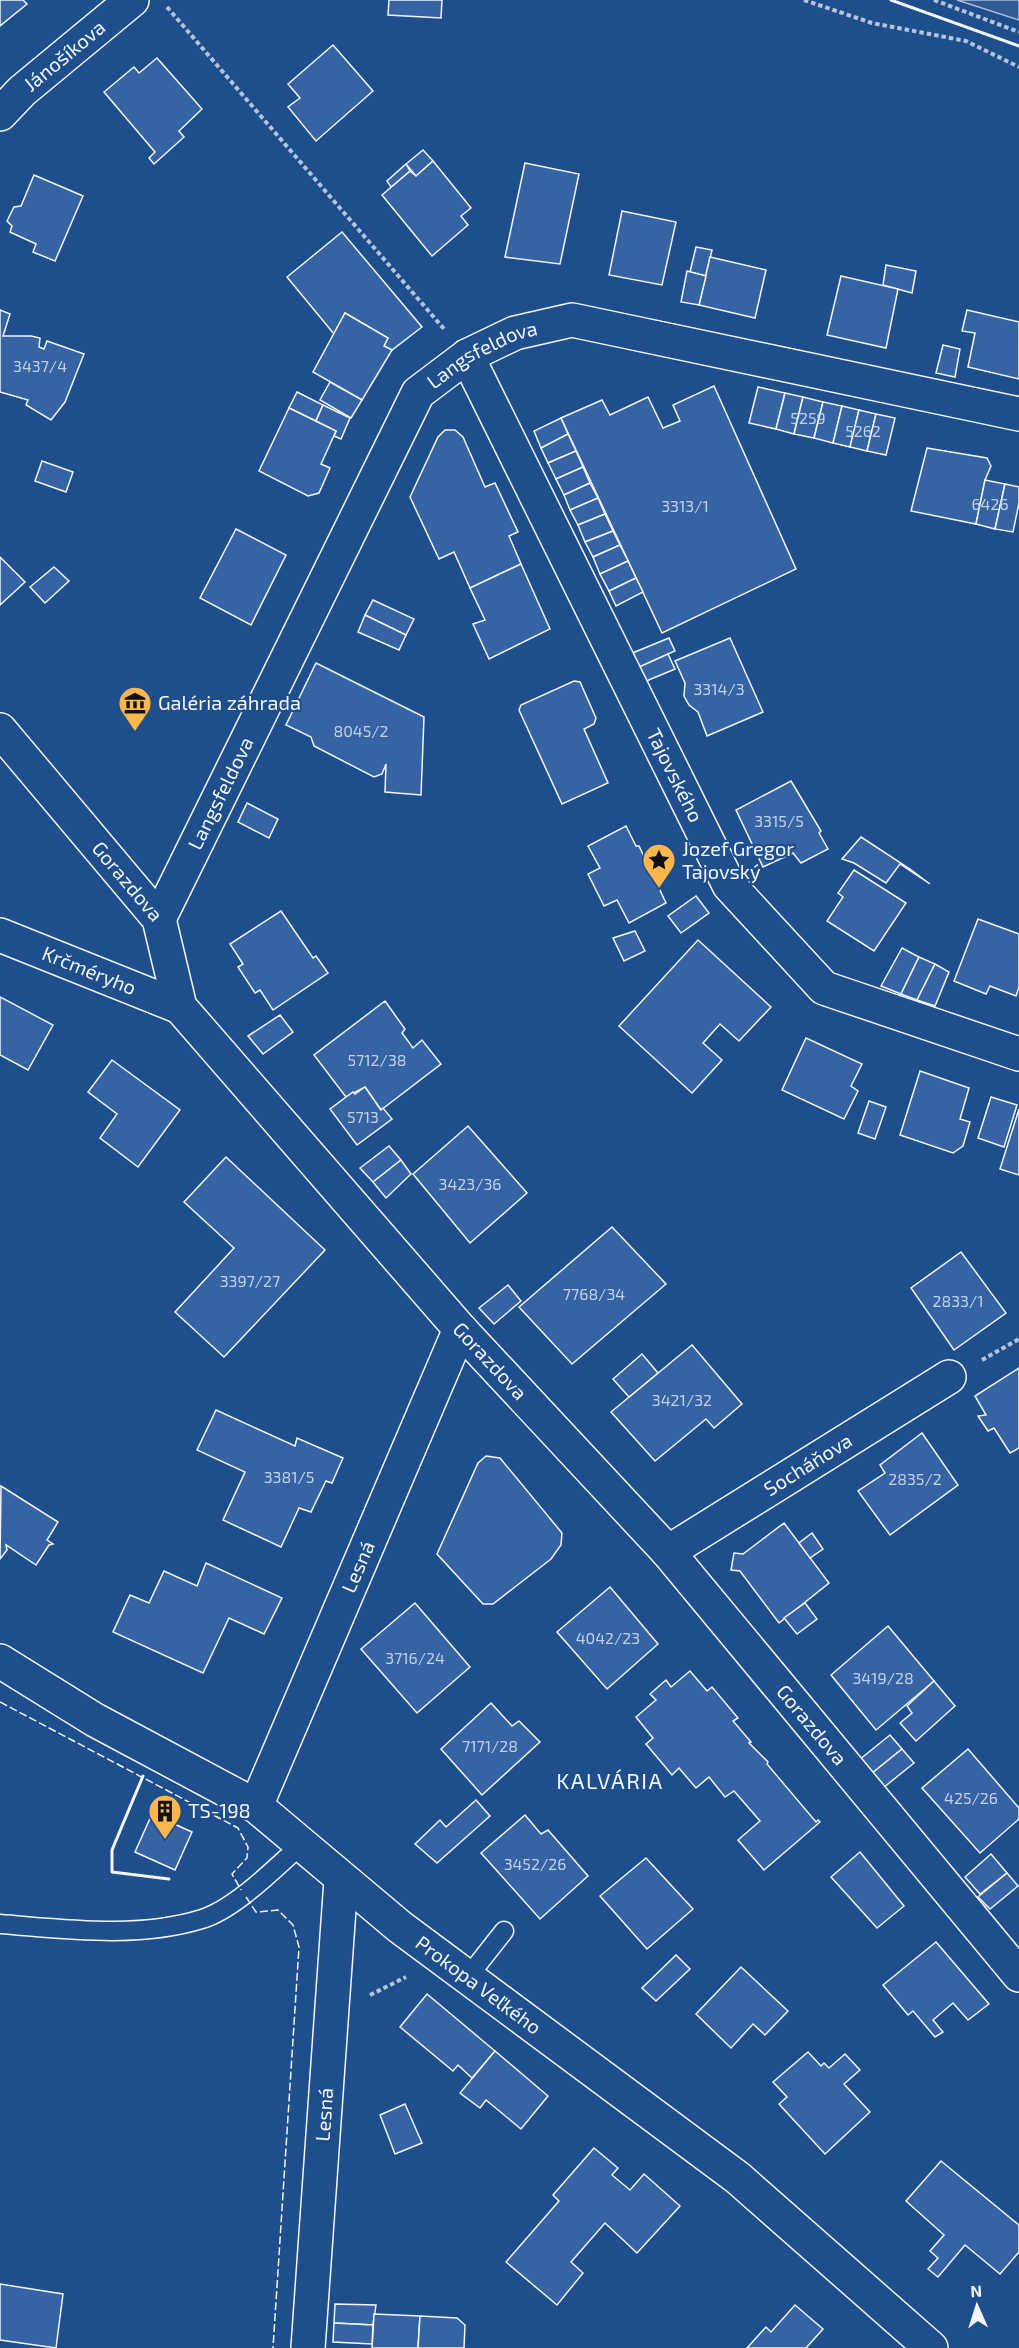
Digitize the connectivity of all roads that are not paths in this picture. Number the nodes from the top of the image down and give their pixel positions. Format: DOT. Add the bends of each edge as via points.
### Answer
graph roads {
  1 [pos="132,0"];
  2 [pos="0,114"];
  3 [pos="466,356"];
  4 [pos="1019,414"];
  5 [pos="0,730"];
  6 [pos="159,920"];
  7 [pos="0,935"];
  8 [pos="180,1007"];
  9 [pos="1019,1054"];
  10 [pos="460,1329"];
  11 [pos="949,1377"];
  12 [pos="668,1552"];
  13 [pos="0,1661"];
  14 [pos="256,1806"];
  15 [pos="301,1845"];
  16 [pos="341,1880"];
  17 [pos="0,1924"];
  18 [pos="504,1931"];
  19 [pos="454,1969"];
  20 [pos="1019,1975"];
  21 [pos="308,2348"];
  22 [pos="931,2348"];
  1 -- 2 [label="street, Jánošíkova" via="22,91"];
  3 -- 4 [label="street, Langsfeldova" via="515,333 572,320"];
  3 -- 6 [label="street, Langsfeldova" via="418,393"];
  3 -- 9 [label="street, Tajovského" via="729,885 824,988"];
  5 -- 6 [label="street, Gorazdova"];
  6 -- 8 [label="street, Gorazdova"];
  7 -- 8 [label="street, Krčméryho"];
  8 -- 10 [label="street, Gorazdova"];
  10 -- 12 [label="street, Gorazdova"];
  10 -- 14 [label="street, Lesná"];
  11 -- 12 [label="street, Socháňova"];
  12 -- 20 [label="street, Gorazdova"];
  13 -- 14 [label="street, Prokopa Veľkého" via="94,1720"];
  14 -- 15 [label="street, Prokopa Veľkého"];
  15 -- 16 [label="street, Prokopa Veľkého"];
  15 -- 17 [label="lane" via="244,1895 203,1919 138,1929 81,1930"];
  16 -- 19 [label="street, Prokopa Veľkého"];
  16 -- 21 [label="street, Lesná"];
  18 -- 19 [label="lane"];
  19 -- 22 [label="street, Prokopa Veľkého" via="738,2178"];
}
